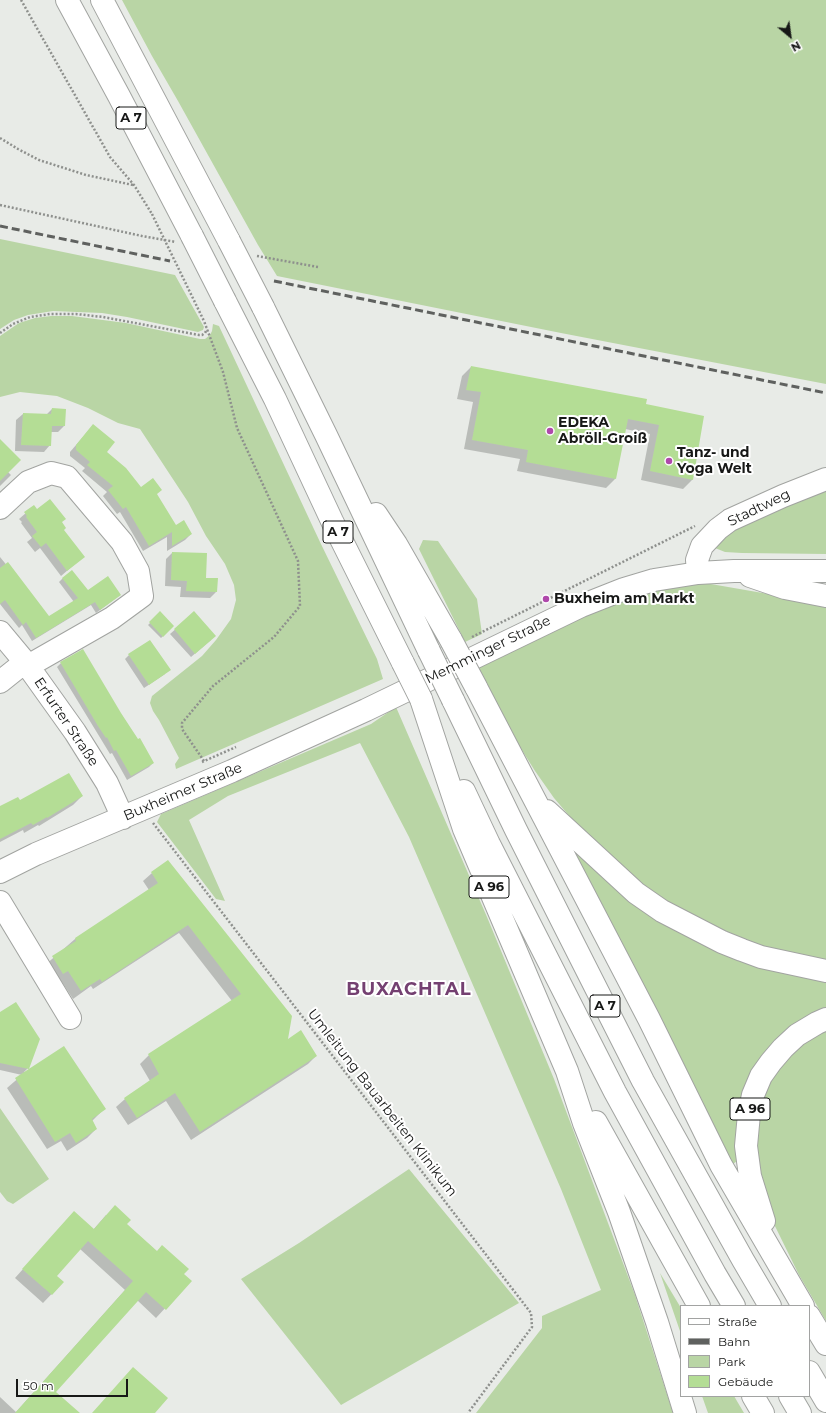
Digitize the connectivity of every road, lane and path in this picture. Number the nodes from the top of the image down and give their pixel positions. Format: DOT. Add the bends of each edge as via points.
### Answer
graph roads {
  1 [pos="21,0"];
  2 [pos="67,0"];
  3 [pos="102,0"];
  4 [pos="0,138"];
  5 [pos="134,186"];
  6 [pos="0,205"];
  7 [pos="142,236"];
  8 [pos="204,321"];
  9 [pos="0,333"];
  10 [pos="326,435"];
  11 [pos="826,479"];
  12 [pos="0,508"];
  13 [pos="734,570"];
  14 [pos="826,571"];
  15 [pos="698,573"];
  16 [pos="826,596"];
  17 [pos="0,632"];
  18 [pos="27,664"];
  19 [pos="0,682"];
  20 [pos="421,699"];
  21 [pos="366,710"];
  22 [pos="204,761"];
  23 [pos="535,799"];
  24 [pos="143,809"];
  25 [pos="123,818"];
  26 [pos="0,872"];
  27 [pos="0,902"];
  28 [pos="826,972"];
  29 [pos="70,1018"];
  30 [pos="826,1019"];
  31 [pos="567,1071"];
  32 [pos="799,1300"];
  33 [pos="698,1305"];
  34 [pos="733,1305"];
  35 [pos="769,1305"];
  36 [pos="810,1318"];
  37 [pos="826,1344"];
  38 [pos="810,1374"];
  39 [pos="754,1397"];
  40 [pos="791,1397"];
  41 [pos="826,1401"];
  42 [pos="468,1413"];
  43 [pos="685,1413"];
  44 [pos="763,1413"];
  45 [pos="800,1413"];
  1 -- 5 [label="path" via="110,157"];
  2 -- 20 [label="main road, A 7, bridge" via="226,302"];
  3 -- 10 [label="main road, A 7, bridge" via="263,307"];
  4 -- 5 [label="path" via="39,160 86,175"];
  5 -- 8 [label="path, bridge" via="152,214"];
  6 -- 7 [label="path"];
  8 -- 9 [label="path" via="206,332 199,335 103,317 50,314 30,317"];
  8 -- 22 [label="path" via="223,372 237,428 298,561 300,606 274,637 213,686 182,723 182,729"];
  10 -- 23 [label="main road, A 7, bridge" via="396,544 451,640"];
  10 -- 35 [label="main road, A 7, bridge" via="516,830 643,1081"];
  11 -- 15 [label="main road, Stadtweg" via="730,520 702,546 697,560"];
  12 -- 18 [label="main road" via="28,482 51,473 67,476 122,542 138,571 142,596 112,618"];
  13 -- 14 [label="main road, Memminger Straße"];
  13 -- 15 [label="main road, Memminger Straße"];
  13 -- 16 [label="main road" via="785,588"];
  15 -- 21 [label="main road, Memminger Straße" via="654,580 581,606"];
  17 -- 18 [label="main road, Erfurter Straße"];
  18 -- 19 [label="main road"];
  18 -- 25 [label="main road, Erfurter Straße" via="107,783"];
  20 -- 31 [label="main road, A 96" via="464,829"];
  20 -- 34 [label="main road, A 7" via="489,844 615,1092"];
  21 -- 24 [label="main road, Buxheimer Straße"];
  23 -- 28 [label="main road, A 7" via="631,888 662,911 742,950"];
  23 -- 32 [label="main road, A 7" via="721,1165"];
  24 -- 25 [label="main road, Buxheimer Straße"];
  24 -- 42 [label="path, Umleitung Bauarbeiten Klinikum" via="531,1313 532,1327"];
  25 -- 26 [label="main road, Buxheimer Straße" via="36,854"];
  27 -- 29 [label="main road"];
  30 -- 32 [label="main road, A 96" via="797,1036 770,1062 753,1095 749,1114 746,1146 750,1176 766,1228"];
  31 -- 33 [label="main road"];
  31 -- 43 [label="main road" via="584,1123 619,1212"];
  36 -- 37 [label="main road"];
  38 -- 41 [label="main road"];
  39 -- 44 [label="main road"];
  40 -- 45 [label="main road"];
}
